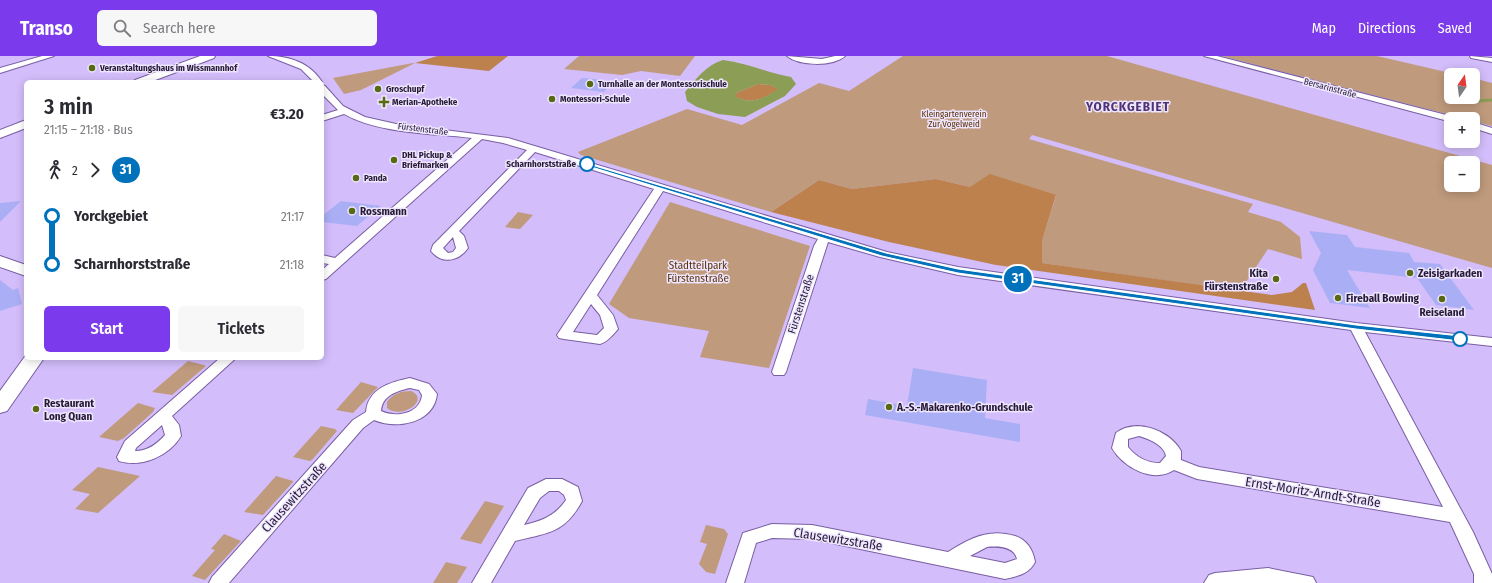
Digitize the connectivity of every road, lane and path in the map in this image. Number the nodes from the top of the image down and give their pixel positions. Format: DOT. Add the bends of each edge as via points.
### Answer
graph roads {
  1 [pos="50,56"];
  2 [pos="210,56"];
  3 [pos="272,56"];
  4 [pos="791,56"];
  5 [pos="841,56"];
  6 [pos="1208,56"];
  7 [pos="1474,56"];
  8 [pos="1492,60"];
  9 [pos="0,71"];
  10 [pos="144,80"];
  11 [pos="317,80"];
  12 [pos="324,91"];
  13 [pos="344,111"];
  14 [pos="324,117"];
  15 [pos="1444,117"];
  16 [pos="24,125"];
  17 [pos="1480,127"];
  18 [pos="3,131"];
  19 [pos="1492,131"];
  20 [pos="480,136"];
  21 [pos="534,148"];
  22 [pos="662,186"];
  23 [pos="452,231"];
  24 [pos="825,237"];
  25 [pos="324,259"];
  26 [pos="0,261"];
  27 [pos="337,262"];
  28 [pos="24,270"];
  29 [pos="324,274"];
  30 [pos="590,295"];
  31 [pos="1356,327"];
  32 [pos="1492,342"];
  33 [pos="33,360"];
  34 [pos="227,360"];
  35 [pos="779,372"];
  36 [pos="0,406"];
  37 [pos="373,414"];
  38 [pos="162,416"];
  39 [pos="1172,463"];
  40 [pos="1456,516"];
  41 [pos="509,536"];
  42 [pos="950,560"];
  43 [pos="218,583"];
  44 [pos="481,583"];
  45 [pos="735,583"];
  46 [pos="1213,583"];
  47 [pos="1307,583"];
  48 [pos="1483,583"];
  1 -- 9 [label="street"];
  2 -- 10 [label="main road"];
  3 -- 11 [label="street" via="305,67"];
  4 -- 5 [label="street" via="817,63"];
  6 -- 15 [label="street, Bersarinstraße"];
  7 -- 8 [label="street"];
  12 -- 13 [label="street, Fürstenstraße" via="330,100"];
  13 -- 14 [label="street"];
  13 -- 20 [label="street, Fürstenstraße" via="391,125"];
  16 -- 18 [label="main road"];
  17 -- 19 [label="street"];
  20 -- 21 [label="street, Fürstenstraße"];
  20 -- 27 [label="street"];
  21 -- 22 [label="street, Fürstenstraße"];
  21 -- 23 [label="street"];
  22 -- 24 [label="street, Fürstenstraße"];
  22 -- 30 [label="street"];
  24 -- 31 [label="street, Fürstenstraße" via="884,255 958,271"];
  24 -- 35 [label="street, Fürstenstraße"];
  25 -- 27 [label="street"];
  26 -- 28 [label="main road"];
  27 -- 29 [label="street"];
  31 -- 32 [label="street, Fürstenstraße"];
  31 -- 40 [label="street"];
  33 -- 36 [label="main road"];
  34 -- 38 [label="street"];
  37 -- 43 [label="street, Clausewitzstraße" via="358,424"];
  39 -- 40 [label="street, Ernst-Moritz-Arndt-Straße" via="1197,473"];
  40 -- 48 [label="street" via="1482,574"];
  41 -- 44 [label="street"];
  42 -- 45 [label="street, Clausewitzstraße" via="812,532 772,531 749,538"];
  46 -- 47 [label="street" via="1268,576"];
}
